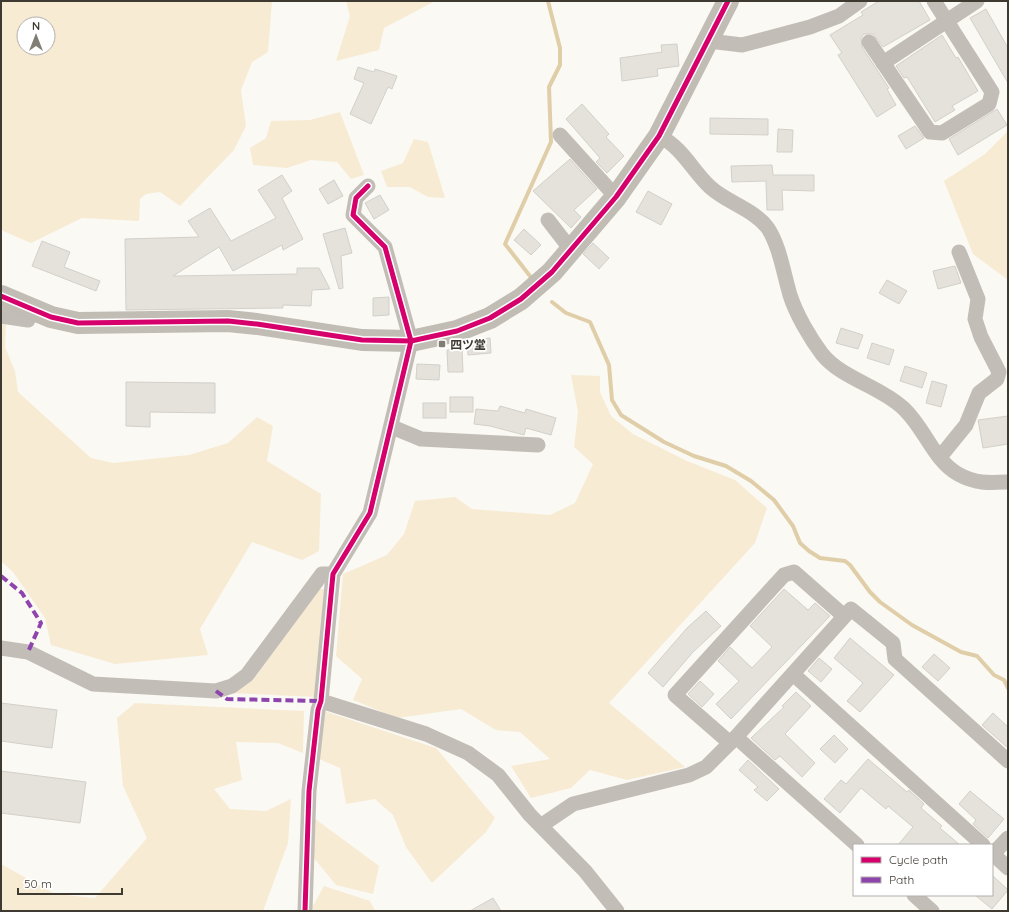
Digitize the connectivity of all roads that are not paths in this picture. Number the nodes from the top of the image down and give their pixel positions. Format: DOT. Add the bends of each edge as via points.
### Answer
graph roads {
  1 [pos="728,1"];
  2 [pos="860,1"];
  3 [pos="934,1"];
  4 [pos="977,1"];
  5 [pos="946,20"];
  6 [pos="709,41"];
  7 [pos="869,42"];
  8 [pos="883,63"];
  9 [pos="560,135"];
  10 [pos="659,136"];
  11 [pos="368,186"];
  12 [pos="616,196"];
  13 [pos="548,220"];
  14 [pos="572,250"];
  15 [pos="959,252"];
  16 [pos="1,296"];
  17 [pos="32,310"];
  18 [pos="1,316"];
  19 [pos="411,341"];
  20 [pos="1002,381"];
  21 [pos="392,427"];
  22 [pos="538,445"];
  23 [pos="940,457"];
  24 [pos="1008,482"];
  25 [pos="333,574"];
  26 [pos="844,616"];
  27 [pos="1,648"];
  28 [pos="793,674"];
  29 [pos="321,701"];
  30 [pos="733,740"];
  31 [pos="1008,761"];
  32 [pos="542,825"];
  33 [pos="1008,838"];
  34 [pos="856,844"];
  35 [pos="981,844"];
  36 [pos="993,848"];
  37 [pos="993,855"];
  38 [pos="1008,868"];
  39 [pos="915,896"];
  40 [pos="304,911"];
  41 [pos="617,911"];
  42 [pos="932,911"];
  1 -- 6 [label="street"];
  2 -- 6 [label="street" via="839,16 810,27 742,45"];
  3 -- 5 [label="street"];
  4 -- 5 [label="street"];
  5 -- 8 [label="street"];
  5 -- 8 [label="street" via="992,92 989,104 942,133 930,132"];
  6 -- 10 [label="street"];
  7 -- 8 [label="street"];
  9 -- 12 [label="street"];
  10 -- 12 [label="street"];
  10 -- 23 [label="street" via="670,141 709,186 722,197 755,216 766,227 773,239 797,315 822,354 834,366 882,392 903,407"];
  11 -- 19 [label="street" via="356,198 353,215 385,247"];
  12 -- 14 [label="street"];
  13 -- 14 [label="street"];
  14 -- 19 [label="street" via="552,272 521,299 490,318 457,331"];
  15 -- 20 [label="street" via="978,299 975,319 981,337"];
  16 -- 17 [label="street"];
  17 -- 18 [label="street" via="28,320"];
  17 -- 19 [label="street" via="78,323 228,321 362,340"];
  19 -- 21 [label="street"];
  20 -- 23 [label="street" via="979,393 966,425"];
  21 -- 22 [label="street" via="421,439"];
  21 -- 25 [label="street" via="370,513"];
  23 -- 24 [label="street" via="957,474 966,478 984,484"];
  25 -- 27 [label="street" via="322,574 246,675 232,686 216,691 93,684 28,652"];
  25 -- 29 [label="street"];
  26 -- 28 [label="street"];
  26 -- 30 [label="street" via="794,572 784,575 675,694"];
  26 -- 31 [label="street" via="851,609 893,642 895,659"];
  28 -- 30 [label="street"];
  28 -- 35 [label="street"];
  29 -- 32 [label="street" via="426,734 468,753 498,775 530,815"];
  29 -- 40 [label="street" via="309,791"];
  30 -- 32 [label="street" via="706,767 689,775 573,804"];
  30 -- 34 [label="street"];
  32 -- 41 [label="street" via="585,871"];
  33 -- 36 [label="street"];
  37 -- 38 [label="street"];
  39 -- 42 [label="street"];
}
